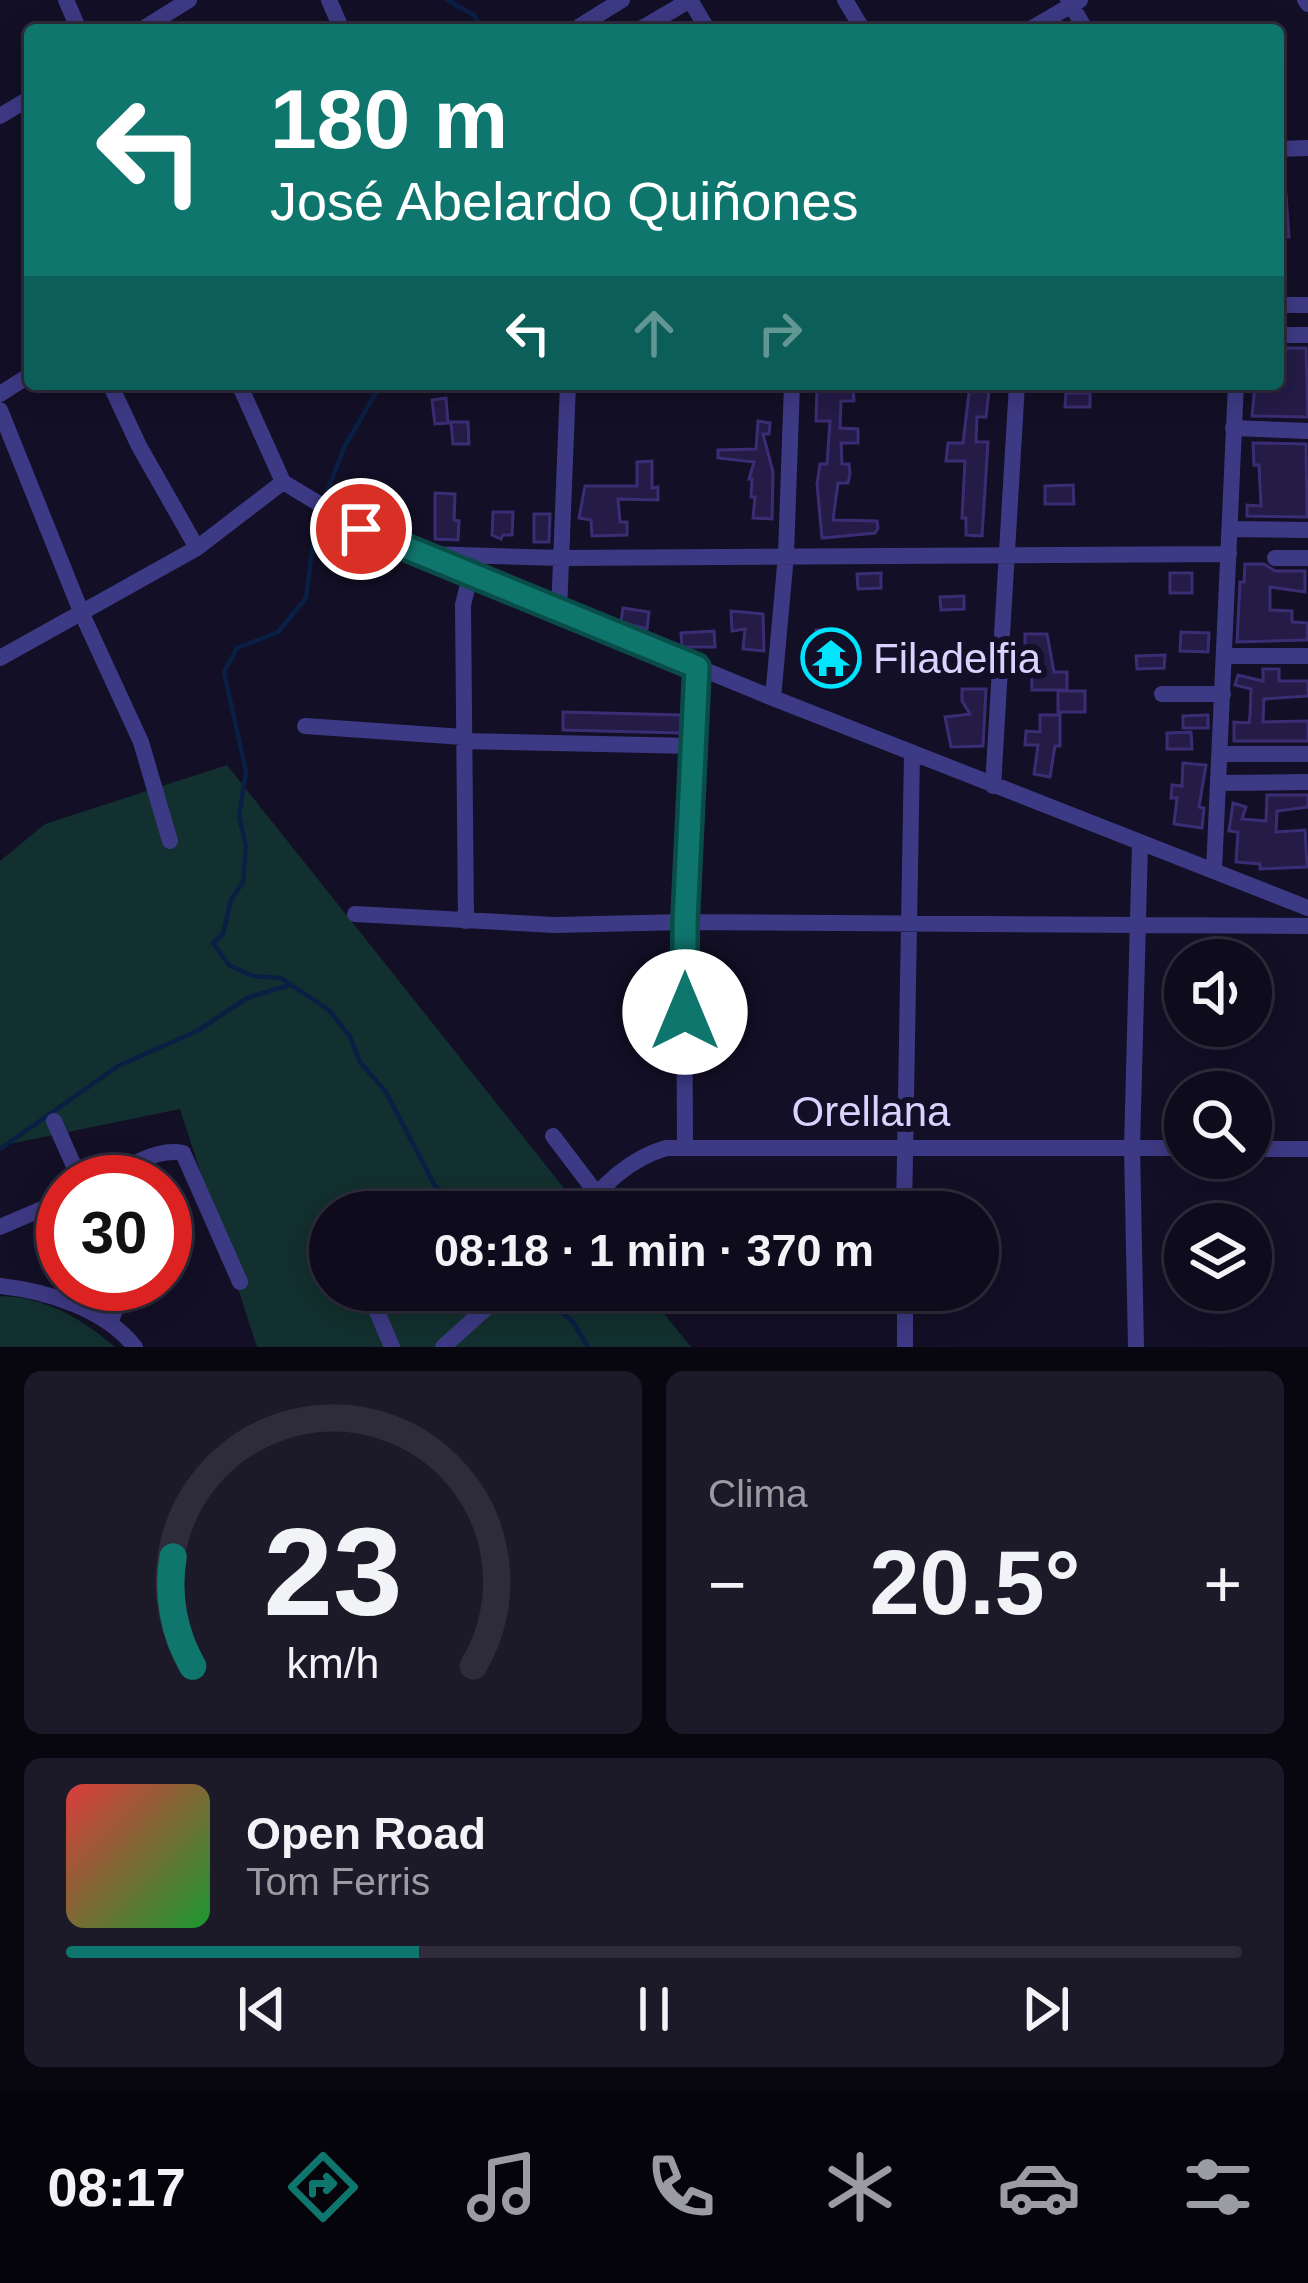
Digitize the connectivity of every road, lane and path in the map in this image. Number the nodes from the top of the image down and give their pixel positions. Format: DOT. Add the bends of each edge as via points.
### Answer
graph roads {
  1 [pos="189,0"];
  2 [pos="622,0"];
  3 [pos="690,0"];
  4 [pos="1073,2"];
  5 [pos="151,24"];
  6 [pos="583,24"];
  7 [pos="649,24"];
  8 [pos="1038,24"];
  9 [pos="113,390"];
  10 [pos="242,390"];
  11 [pos="568,390"];
  12 [pos="792,390"];
  13 [pos="1017,390"];
  14 [pos="1236,390"];
  15 [pos="0,410"];
  16 [pos="1233,428"];
  17 [pos="1308,431"];
  18 [pos="283,482"];
  19 [pos="1230,529"];
  20 [pos="1308,530"];
  21 [pos="196,548"];
  22 [pos="1009,553"];
  23 [pos="415,554"];
  24 [pos="1229,554"];
  25 [pos="785,555"];
  26 [pos="562,558"];
  27 [pos="1276,558"];
  28 [pos="1308,558"];
  29 [pos="470,576"];
  30 [pos="559,612"];
  31 [pos="82,614"];
  32 [pos="1225,656"];
  33 [pos="1308,656"];
  34 [pos="0,658"];
  35 [pos="697,667"];
  36 [pos="1162,694"];
  37 [pos="1223,694"];
  38 [pos="773,698"];
  39 [pos="305,726"];
  40 [pos="463,739"];
  41 [pos="692,746"];
  42 [pos="912,753"];
  43 [pos="1220,754"];
  44 [pos="1308,754"];
  45 [pos="1219,782"];
  46 [pos="1308,782"];
  47 [pos="993,786"];
  48 [pos="170,841"];
  49 [pos="1140,844"];
  50 [pos="1214,871"];
  51 [pos="1308,908"];
  52 [pos="355,914"];
  53 [pos="466,921"];
  54 [pos="685,922"];
  55 [pos="1138,923"];
  56 [pos="907,924"];
  57 [pos="1308,926"];
  58 [pos="54,1121"];
  59 [pos="554,1136"];
  60 [pos="904,1146"];
  61 [pos="685,1148"];
  62 [pos="1132,1148"];
  63 [pos="1164,1148"];
  64 [pos="1272,1149"];
  65 [pos="1308,1149"];
  66 [pos="69,1155"];
  67 [pos="192,1173"];
  68 [pos="595,1191"];
  69 [pos="600,1191"];
  70 [pos="904,1191"];
  71 [pos="36,1212"];
  72 [pos="0,1227"];
  73 [pos="240,1282"];
  74 [pos="0,1286"];
  75 [pos="115,1311"];
  76 [pos="377,1311"];
  77 [pos="483,1311"];
  78 [pos="904,1311"];
  79 [pos="110,1323"];
  80 [pos="135,1347"];
  81 [pos="392,1347"];
  82 [pos="443,1347"];
  83 [pos="905,1347"];
  84 [pos="1136,1347"];
  1 -- 5 [label="street"];
  2 -- 6 [label="street"];
  3 -- 7 [label="street"];
  4 -- 8 [label="street"];
  9 -- 21 [label="street"];
  10 -- 18 [label="street"];
  11 -- 26 [label="street"];
  12 -- 25 [label="street"];
  13 -- 22 [label="street"];
  14 -- 16 [label="street"];
  15 -- 31 [label="street"];
  16 -- 17 [label="street"];
  16 -- 19 [label="street"];
  18 -- 21 [label="street"];
  18 -- 23 [label="street"];
  19 -- 20 [label="street"];
  19 -- 24 [label="street"];
  21 -- 31 [label="street"];
  22 -- 24 [label="street"];
  22 -- 25 [label="street"];
  22 -- 47 [label="street"];
  23 -- 26 [label="street"];
  23 -- 29 [label="street"];
  24 -- 32 [label="street"];
  25 -- 26 [label="street"];
  25 -- 38 [label="street"];
  26 -- 30 [label="street"];
  27 -- 28 [label="street"];
  29 -- 30 [label="street"];
  29 -- 40 [label="street"];
  30 -- 35 [label="street"];
  31 -- 34 [label="street"];
  31 -- 48 [label="street" via="141,742"];
  32 -- 33 [label="street"];
  32 -- 37 [label="street"];
  35 -- 38 [label="street"];
  35 -- 41 [label="street"];
  36 -- 37 [label="street"];
  37 -- 43 [label="street"];
  38 -- 42 [label="street"];
  39 -- 40 [label="street"];
  40 -- 41 [label="street"];
  40 -- 53 [label="street"];
  41 -- 54 [label="street"];
  42 -- 47 [label="street"];
  42 -- 56 [label="street"];
  43 -- 44 [label="street"];
  43 -- 45 [label="street"];
  45 -- 46 [label="street"];
  45 -- 50 [label="street"];
  47 -- 49 [label="street"];
  49 -- 50 [label="street"];
  49 -- 55 [label="street"];
  50 -- 51 [label="street"];
  52 -- 53 [label="street"];
  53 -- 54 [label="street"];
  54 -- 56 [label="street"];
  54 -- 61 [label="street"];
  55 -- 56 [label="street"];
  55 -- 57 [label="street"];
  55 -- 62 [label="street"];
  56 -- 60 [label="street"];
  58 -- 66 [label="street"];
  59 -- 68 [label="street"];
  60 -- 61 [label="street, Orellana"];
  60 -- 62 [label="street, Orellana"];
  60 -- 70 [label="street"];
  61 -- 69 [label="street, Orellana" via="640,1156"];
  62 -- 63 [label="street, Orellana"];
  62 -- 84 [label="street"];
  64 -- 65 [label="street"];
  67 -- 73 [label="street"];
  71 -- 72 [label="street"];
  74 -- 79 [label="street" via="62,1300"];
  75 -- 79 [label="street"];
  76 -- 81 [label="street"];
  77 -- 82 [label="street"];
  78 -- 83 [label="street"];
  79 -- 80 [label="street"];
}
